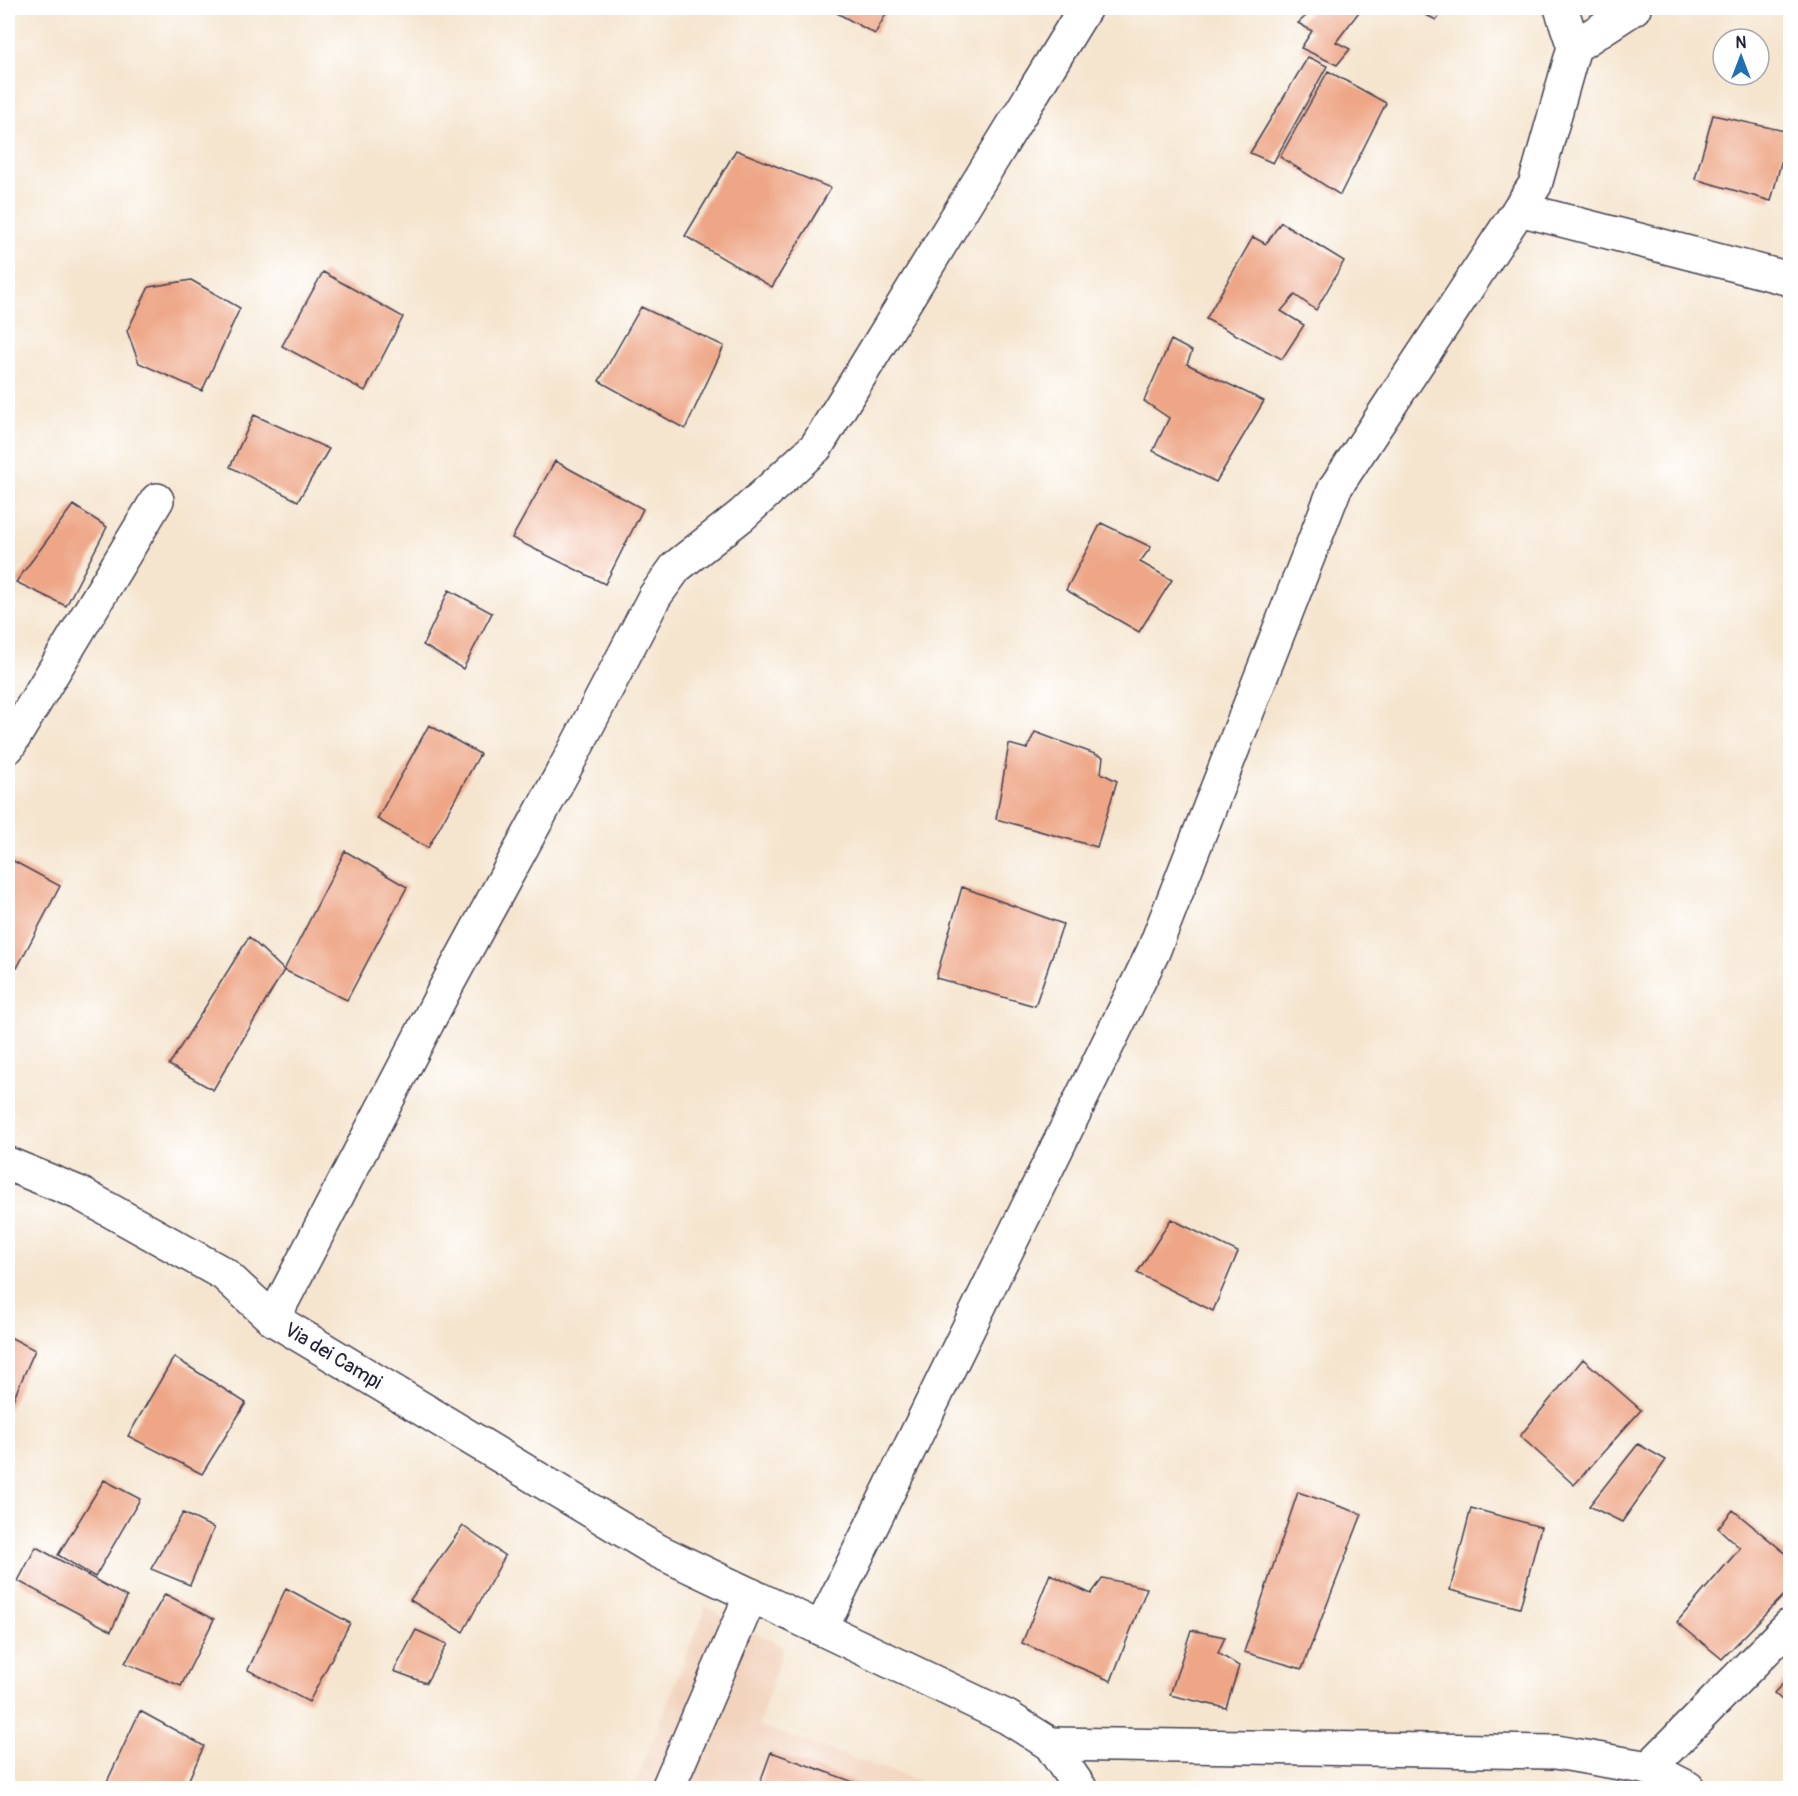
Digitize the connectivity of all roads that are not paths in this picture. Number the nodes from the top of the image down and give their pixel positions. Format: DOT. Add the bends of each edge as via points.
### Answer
graph roads {
  1 [pos="1085,8"];
  2 [pos="1561,8"];
  3 [pos="1634,8"];
  4 [pos="1574,48"];
  5 [pos="1519,209"];
  6 [pos="1791,279"];
  7 [pos="157,500"];
  8 [pos="8,747"];
  9 [pos="8,1164"];
  10 [pos="273,1319"];
  11 [pos="751,1595"];
  12 [pos="1791,1625"];
  13 [pos="821,1629"];
  14 [pos="1050,1744"];
  15 [pos="1649,1768"];
  16 [pos="668,1788"];
  17 [pos="1080,1788"];
  18 [pos="1688,1788"];
  1 -- 10 [label="street" via="816,447 742,515 676,567 655,596"];
  2 -- 4 [label="street"];
  3 -- 4 [label="street"];
  4 -- 5 [label="street" via="1535,185"];
  5 -- 6 [label="street"];
  5 -- 13 [label="street" via="1335,488 1153,952"];
  7 -- 8 [label="street"];
  9 -- 10 [label="street, Via dei Campi" via="79,1193 224,1274"];
  10 -- 11 [label="street, Via dei Campi" via="658,1551"];
  11 -- 13 [label="street, Via dei Campi"];
  11 -- 16 [label="street"];
  12 -- 15 [label="street"];
  13 -- 14 [label="street, Via dei Campi" via="1007,1717"];
  14 -- 15 [label="street" via="1556,1752"];
  14 -- 17 [label="street"];
  15 -- 18 [label="street"];
}
